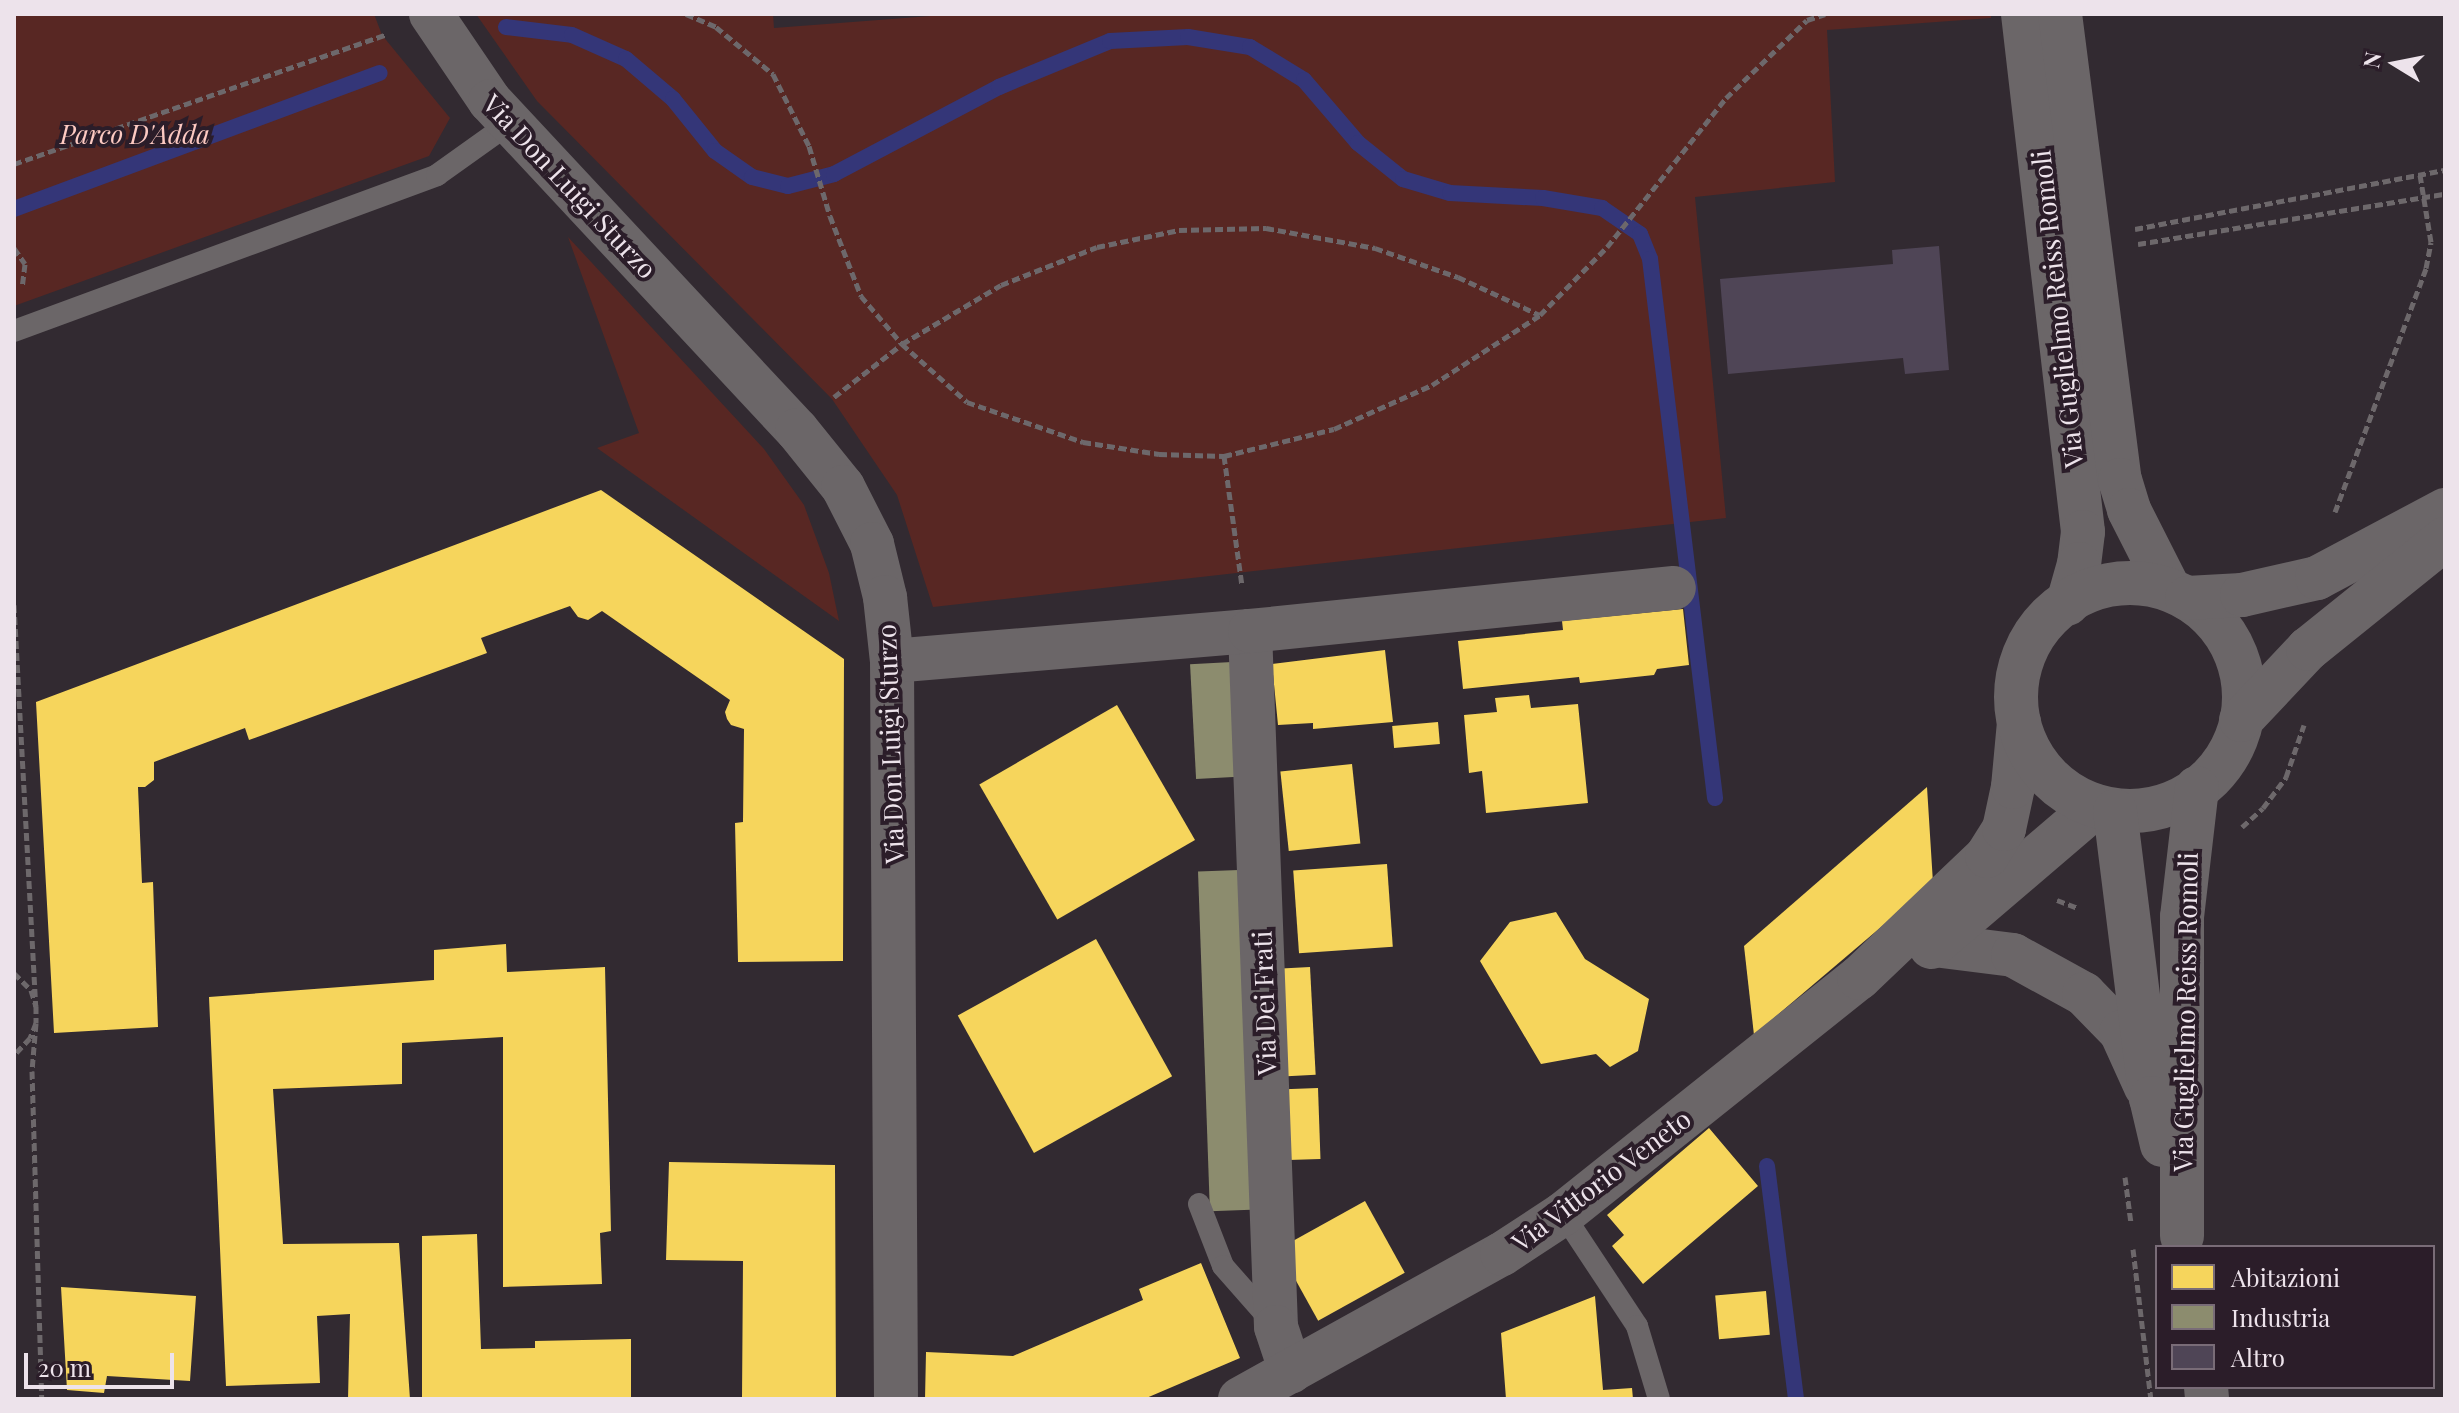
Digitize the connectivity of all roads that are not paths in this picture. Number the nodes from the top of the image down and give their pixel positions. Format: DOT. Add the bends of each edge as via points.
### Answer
graph roads {
  1 [pos="2023,14"];
  2 [pos="2060,14"];
  3 [pos="412,23"];
  4 [pos="510,123"];
  5 [pos="14,331"];
  6 [pos="2445,510"];
  7 [pos="2445,539"];
  8 [pos="1674,588"];
  9 [pos="2178,593"];
  10 [pos="2068,603"];
  11 [pos="1250,631"];
  12 [pos="892,661"];
  13 [pos="2241,720"];
  14 [pos="2019,722"];
  15 [pos="2197,788"];
  16 [pos="2106,808"];
  17 [pos="1934,945"];
  18 [pos="1859,978"];
  19 [pos="2151,1098"];
  20 [pos="1199,1204"];
  21 [pos="1563,1214"];
  22 [pos="2183,1241"];
  23 [pos="1276,1327"];
  24 [pos="1291,1372"];
  25 [pos="896,1399"];
  26 [pos="1240,1399"];
  27 [pos="1659,1399"];
  1 -- 10 [label="street, Via Guglielmo Reiss Romoli" via="2083,532"];
  2 -- 9 [label="street, Via Guglielmo Reiss Romoli" via="2120,480 2129,510"];
  3 -- 4 [label="street, Via Don Luigi Sturzo" via="456,55"];
  4 -- 5 [label="lane" via="437,175"];
  4 -- 12 [label="street, Via Don Luigi Sturzo" via="797,430 843,487 872,544"];
  6 -- 9 [label="street" via="2317,578 2242,595"];
  7 -- 13 [label="street" via="2308,649"];
  8 -- 11 [label="street"];
  9 -- 10 [label="street" via="2131,582 2104,585"];
  9 -- 13 [label="street" via="2214,620 2233,646 2241,670"];
  10 -- 14 [label="street" via="2040,627 2023,660 2016,696"];
  11 -- 12 [label="street"];
  11 -- 23 [label="street, Via Dei Frati"];
  12 -- 25 [label="street, Via Don Luigi Sturzo"];
  13 -- 15 [label="street" via="2225,760"];
  14 -- 16 [label="street" via="2049,776 2065,791"];
  14 -- 18 [label="street, Via Vittorio Veneto" via="2004,829 1987,856"];
  15 -- 16 [label="street" via="2159,807"];
  15 -- 22 [label="street, Via Guglielmo Reiss Romoli" via="2182,917"];
  16 -- 17 [label="street, Via Vittorio Veneto"];
  16 -- 19 [label="street, Via Guglielmo Reiss Romoli"];
  17 -- 18 [label="street, Via Vittorio Veneto"];
  17 -- 19 [label="street" via="2013,955 2084,994 2121,1032"];
  18 -- 21 [label="street, Via Vittorio Veneto"];
  19 -- 22 [label="street, Via Guglielmo Reiss Romoli"];
  20 -- 23 [label="lane" via="1223,1266"];
  21 -- 24 [label="street, Via Vittorio Veneto"];
  21 -- 27 [label="lane" via="1637,1326"];
  23 -- 24 [label="street, Via Dei Frati"];
  24 -- 26 [label="street, Via Vittorio Veneto"];
}
